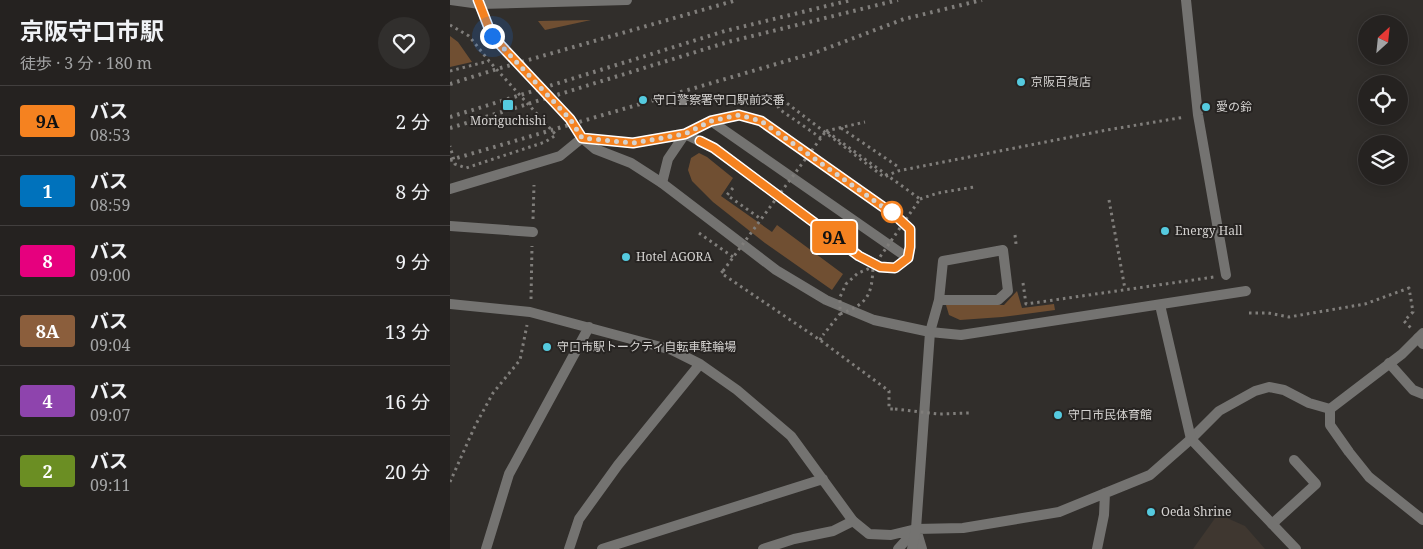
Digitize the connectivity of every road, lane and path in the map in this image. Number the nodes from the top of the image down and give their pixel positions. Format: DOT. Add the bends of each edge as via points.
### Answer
graph roads {
  1 [pos="451,0"];
  2 [pos="627,0"];
  3 [pos="1186,0"];
  4 [pos="479,2"];
  5 [pos="450,25"];
  6 [pos="489,61"];
  7 [pos="450,71"];
  8 [pos="1198,115"];
  9 [pos="711,121"];
  10 [pos="865,122"];
  11 [pos="841,128"];
  12 [pos="826,131"];
  13 [pos="685,134"];
  14 [pos="582,138"];
  15 [pos="821,138"];
  16 [pos="450,146"];
  17 [pos="897,166"];
  18 [pos="662,183"];
  19 [pos="534,185"];
  20 [pos="974,187"];
  21 [pos="733,188"];
  22 [pos="450,189"];
  23 [pos="920,199"];
  24 [pos="1109,200"];
  25 [pos="761,219"];
  26 [pos="450,226"];
  27 [pos="533,232"];
  28 [pos="699,233"];
  29 [pos="1015,235"];
  30 [pos="1016,245"];
  31 [pos="733,257"];
  32 [pos="908,258"];
  33 [pos="873,267"];
  34 [pos="1021,274"];
  35 [pos="1226,275"];
  36 [pos="1125,289"];
  37 [pos="1246,291"];
  38 [pos="939,300"];
  39 [pos="450,304"];
  40 [pos="1160,305"];
  41 [pos="530,312"];
  42 [pos="1249,313"];
  43 [pos="840,314"];
  44 [pos="589,327"];
  45 [pos="930,332"];
  46 [pos="1419,337"];
  47 [pos="820,340"];
  48 [pos="700,364"];
  49 [pos="1389,364"];
  50 [pos="1423,394"];
  51 [pos="1330,410"];
  52 [pos="970,413"];
  53 [pos="1191,439"];
  54 [pos="1294,460"];
  55 [pos="823,479"];
  56 [pos="450,482"];
  57 [pos="1105,493"];
  58 [pos="1423,520"];
  59 [pos="853,521"];
  60 [pos="1272,524"];
  61 [pos="916,529"];
  62 [pos="486,549"];
  63 [pos="569,549"];
  64 [pos="602,549"];
  65 [pos="763,549"];
  66 [pos="898,549"];
  67 [pos="912,549"];
  68 [pos="922,549"];
  69 [pos="1097,549"];
  70 [pos="1296,549"];
  1 -- 4 [label="street"];
  2 -- 4 [label="street"];
  3 -- 8 [label="street"];
  4 -- 14 [label="street" via="492,36 570,119"];
  5 -- 6 [label="path" via="469,36"];
  6 -- 7 [label="path"];
  6 -- 16 [label="path" via="556,135 545,142 466,168 455,164"];
  8 -- 15 [label="path" via="898,171 884,177 784,101 775,100 779,108"];
  8 -- 35 [label="street"];
  9 -- 13 [label="street"];
  9 -- 32 [label="street"];
  9 -- 32 [label="street" via="739,115 761,121 910,229"];
  10 -- 11 [label="path"];
  11 -- 12 [label="path"];
  11 -- 17 [label="path"];
  12 -- 15 [label="path, bridge"];
  12 -- 23 [label="path, bridge"];
  13 -- 14 [label="street" via="633,143"];
  13 -- 18 [label="street" via="668,160"];
  13 -- 32 [label="street" via="714,148 859,256 880,267 895,268"];
  14 -- 18 [label="street" via="595,149 631,163"];
  14 -- 22 [label="street" via="560,156"];
  15 -- 25 [label="path, bridge"];
  18 -- 45 [label="street" via="776,270 826,300 874,320"];
  19 -- 27 [label="path"];
  20 -- 23 [label="path"];
  21 -- 25 [label="path" via="727,195"];
  23 -- 33 [label="path, bridge"];
  24 -- 36 [label="path"];
  25 -- 31 [label="path, bridge"];
  26 -- 27 [label="street"];
  27 -- 41 [label="path"];
  28 -- 31 [label="path"];
  29 -- 30 [label="path"];
  31 -- 47 [label="path, bridge" via="721,273"];
  33 -- 43 [label="path, bridge" via="858,273 846,284 840,297"];
  33 -- 43 [label="path, bridge" via="873,282 867,298 857,308"];
  34 -- 36 [label="path" via="1026,304"];
  35 -- 36 [label="path"];
  37 -- 40 [label="street"];
  38 -- 38 [label="street" via="943,261 1003,250 1008,291 998,300"];
  38 -- 45 [label="street"];
  39 -- 41 [label="street"];
  40 -- 45 [label="street" via="962,335"];
  40 -- 53 [label="street"];
  41 -- 44 [label="street"];
  41 -- 56 [label="path" via="520,360 493,393"];
  42 -- 46 [label="path" via="1289,317 1365,304 1409,288 1413,312 1404,321"];
  43 -- 47 [label="path, bridge"];
  44 -- 48 [label="street" via="672,350"];
  44 -- 62 [label="street" via="509,474"];
  45 -- 61 [label="street"];
  46 -- 49 [label="street"];
  47 -- 52 [label="path, bridge" via="889,391 889,409"];
  48 -- 55 [label="street" via="737,390 791,436"];
  48 -- 63 [label="street" via="579,519"];
  49 -- 50 [label="street" via="1413,390"];
  49 -- 51 [label="street"];
  51 -- 53 [label="street" via="1284,390 1268,387 1219,411"];
  51 -- 58 [label="street" via="1330,425 1369,477"];
  53 -- 57 [label="street" via="1150,474"];
  53 -- 60 [label="street"];
  54 -- 60 [label="street" via="1316,484"];
  55 -- 59 [label="street"];
  55 -- 64 [label="street"];
  57 -- 61 [label="street" via="1059,512 963,528"];
  57 -- 69 [label="street"];
  59 -- 61 [label="street" via="869,534 892,535"];
  59 -- 65 [label="street" via="833,531 794,538"];
  60 -- 70 [label="street"];
  61 -- 66 [label="street"];
  61 -- 67 [label="street"];
  61 -- 68 [label="street"];
}
